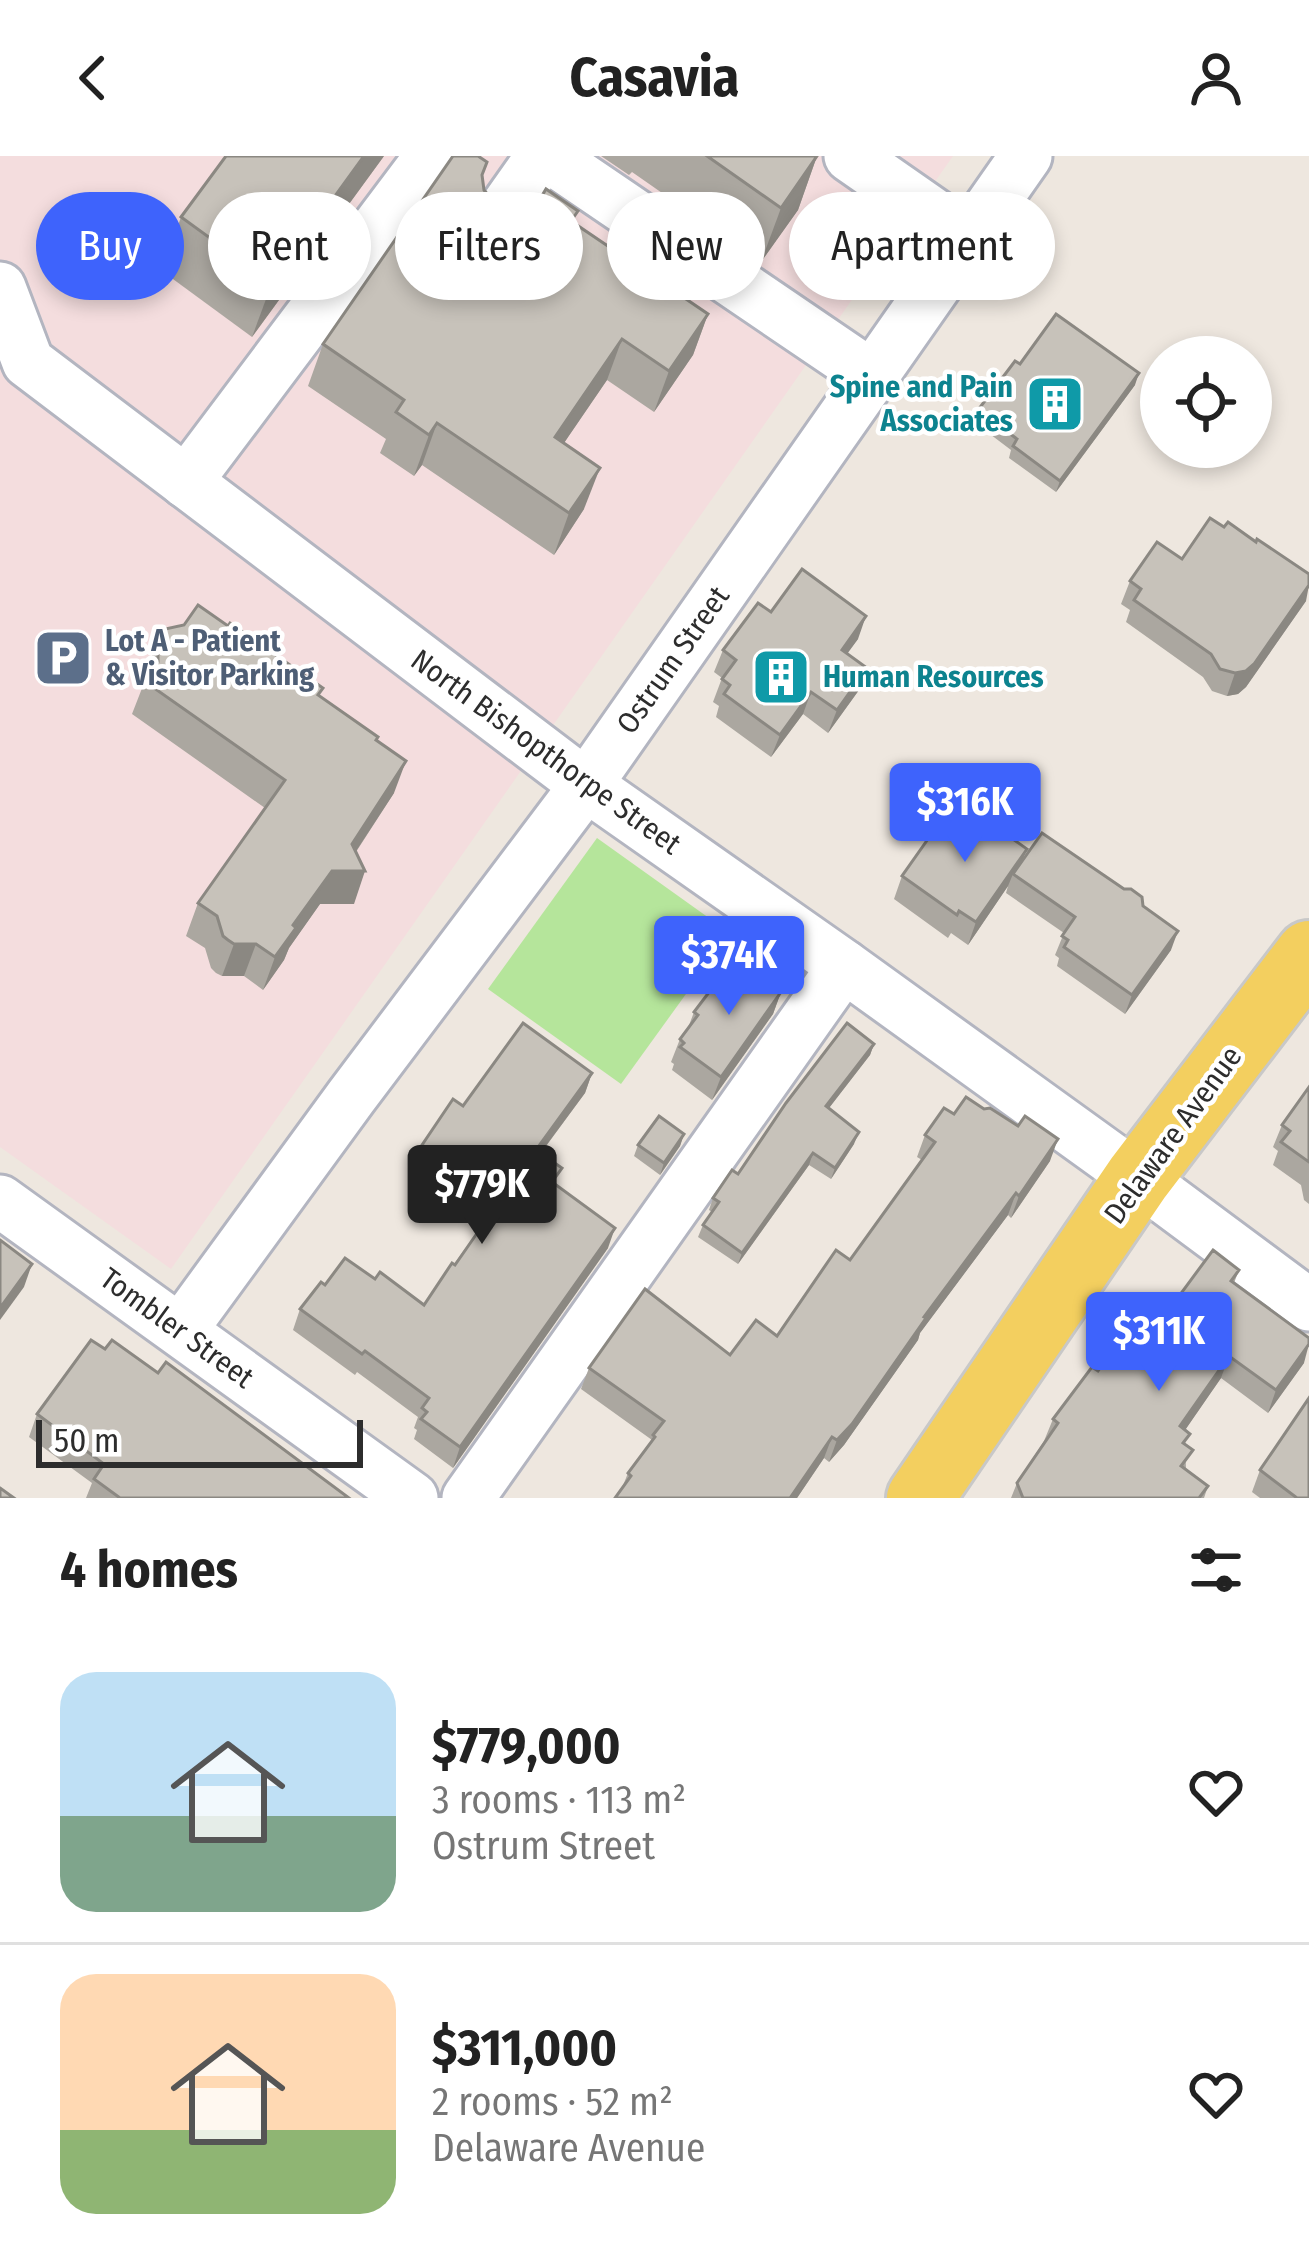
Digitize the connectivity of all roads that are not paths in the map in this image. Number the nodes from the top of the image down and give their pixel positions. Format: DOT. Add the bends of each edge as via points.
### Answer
graph roads {
  1 [pos="431,156"];
  2 [pos="545,156"];
  3 [pos="850,156"];
  4 [pos="1026,156"];
  5 [pos="518,192"];
  6 [pos="902,192"];
  7 [pos="1001,192"];
  8 [pos="0,288"];
  9 [pos="925,300"];
  10 [pos="872,376"];
  11 [pos="186,482"];
  12 [pos="586,785"];
  13 [pos="1309,954"];
  14 [pos="844,966"];
  15 [pos="1138,1178"];
  16 [pos="0,1201"];
  17 [pos="1309,1305"];
  18 [pos="181,1330"];
  19 [pos="412,1498"];
  20 [pos="468,1498"];
  21 [pos="920,1498"];
  1 -- 11 [label="street"];
  2 -- 5 [label="street"];
  2 -- 10 [label="street"];
  3 -- 6 [label="street"];
  4 -- 7 [label="street, Ostrum Street"];
  8 -- 11 [label="street, North Bishopthorpe Street" via="28,362"];
  9 -- 10 [label="street, Ostrum Street"];
  10 -- 12 [label="street, Ostrum Street"];
  11 -- 12 [label="street, North Bishopthorpe Street"];
  12 -- 14 [label="street, North Bishopthorpe Street"];
  12 -- 18 [label="street, Ostrum Street"];
  13 -- 15 [label="main road, Delaware Avenue"];
  14 -- 15 [label="street, North Bishopthorpe Street"];
  14 -- 20 [label="street"];
  15 -- 17 [label="street, North Bishopthorpe Street"];
  15 -- 21 [label="main road, Delaware Avenue"];
  16 -- 18 [label="street, Tombler Street"];
  18 -- 19 [label="street, Tombler Street"];
}
